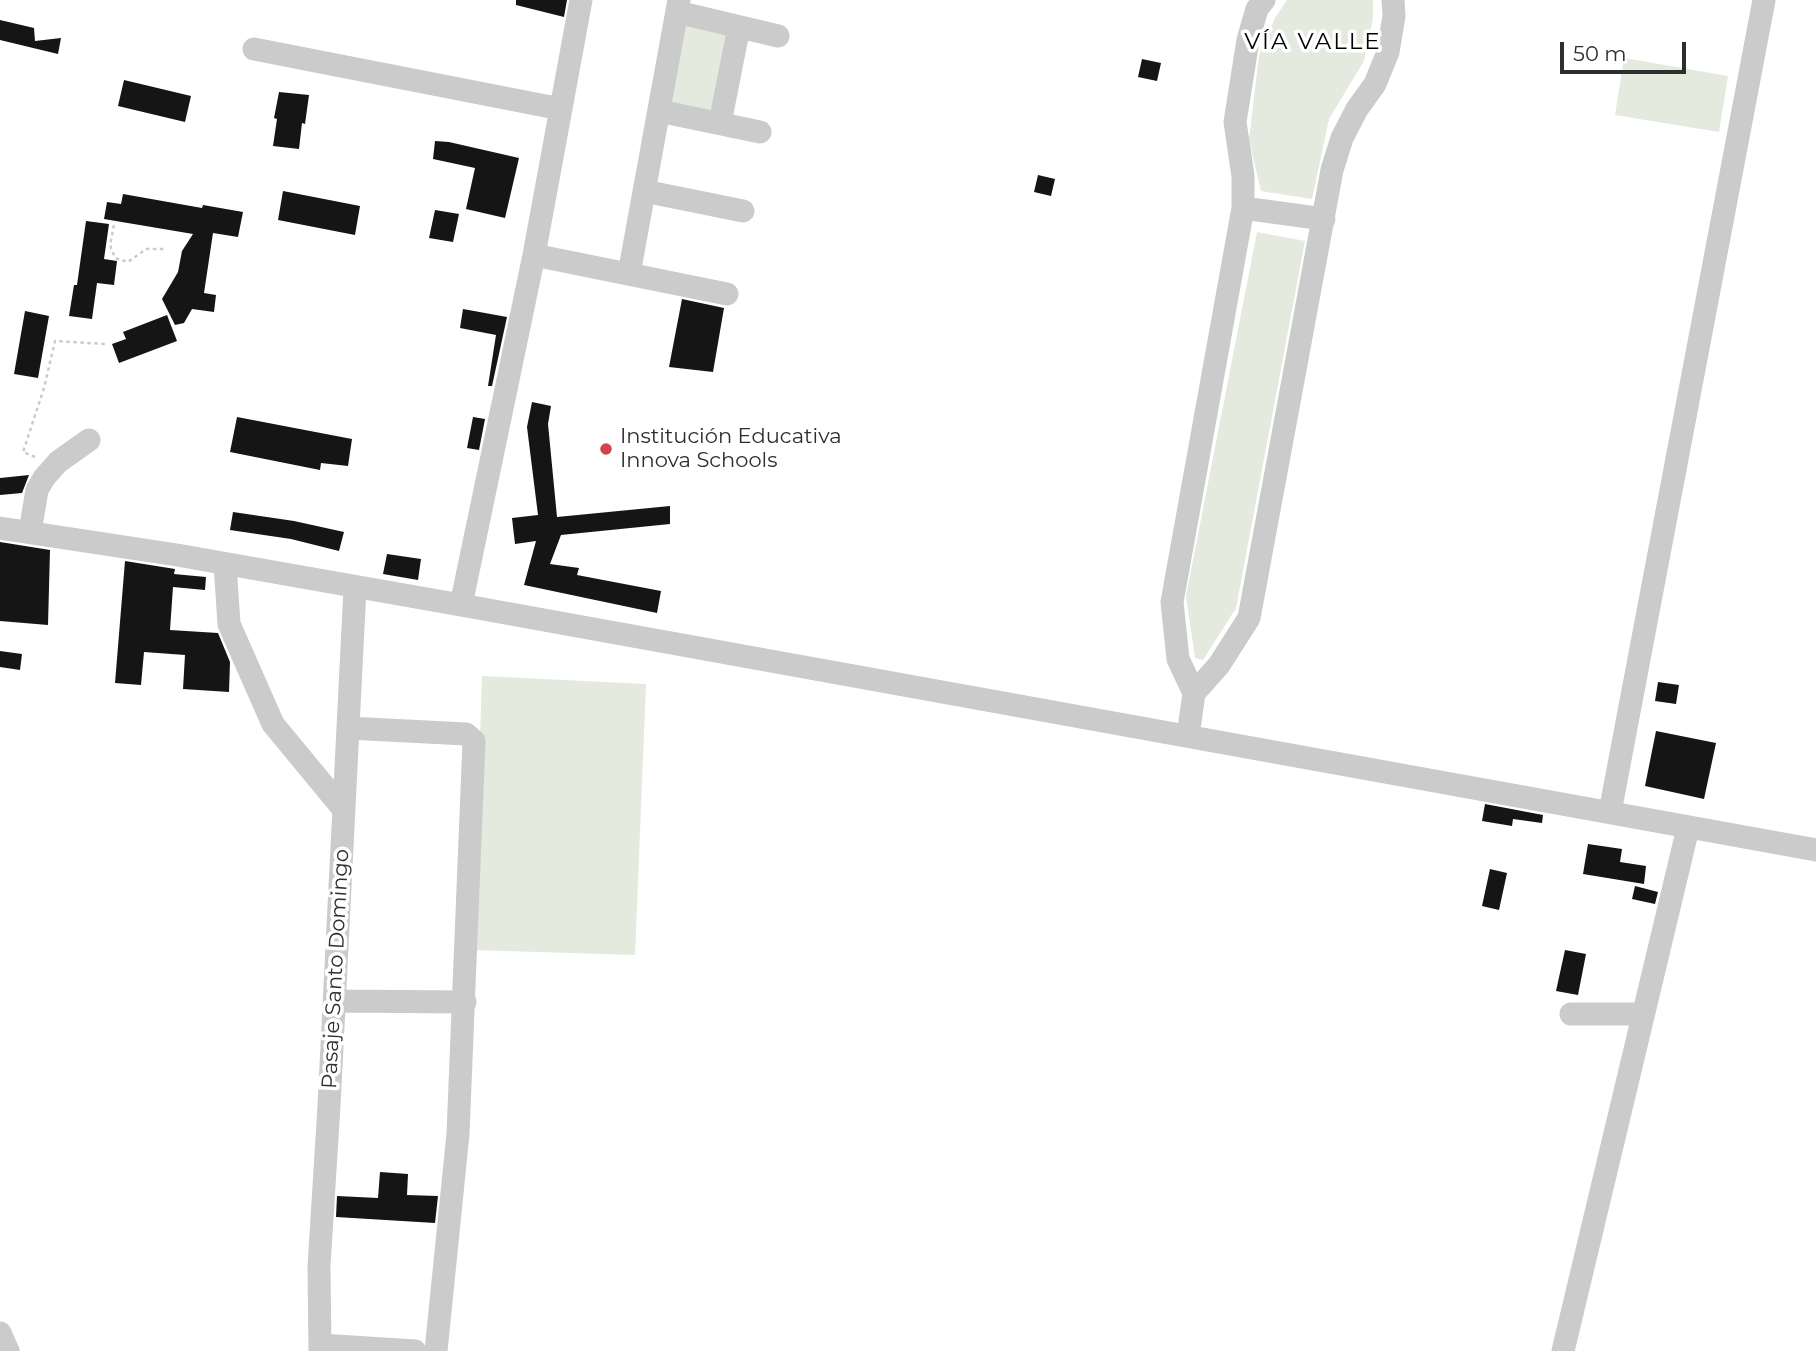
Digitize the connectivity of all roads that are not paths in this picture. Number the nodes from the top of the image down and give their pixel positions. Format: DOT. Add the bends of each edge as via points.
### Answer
graph roads {
  1 [pos="581,0"];
  2 [pos="1264,0"];
  3 [pos="1393,0"];
  4 [pos="1764,0"];
  5 [pos="678,6"];
  6 [pos="739,27"];
  7 [pos="778,36"];
  8 [pos="254,49"];
  9 [pos="561,109"];
  10 [pos="659,111"];
  11 [pos="720,123"];
  12 [pos="760,132"];
  13 [pos="644,191"];
  14 [pos="1243,208"];
  15 [pos="743,211"];
  16 [pos="1324,219"];
  17 [pos="534,255"];
  18 [pos="629,274"];
  19 [pos="727,294"];
  20 [pos="89,440"];
  21 [pos="0,528"];
  22 [pos="30,533"];
  23 [pos="225,564"];
  24 [pos="355,588"];
  25 [pos="461,605"];
  26 [pos="1194,693"];
  27 [pos="348,728"];
  28 [pos="1188,736"];
  29 [pos="344,810"];
  30 [pos="1610,812"];
  31 [pos="1688,828"];
  32 [pos="1816,850"];
  33 [pos="335,1001"];
  34 [pos="465,1002"];
  35 [pos="1571,1014"];
  36 [pos="1643,1014"];
  37 [pos="0,1333"];
  38 [pos="320,1348"];
  39 [pos="8,1351"];
  40 [pos="415,1351"];
  41 [pos="436,1351"];
  42 [pos="1563,1351"];
  1 -- 9 [label="street"];
  2 -- 14 [label="street" via="1248,40 1235,122"];
  3 -- 16 [label="street" via="1388,51 1375,84 1342,138"];
  4 -- 30 [label="street"];
  5 -- 6 [label="street"];
  5 -- 10 [label="street"];
  6 -- 7 [label="street"];
  6 -- 11 [label="street"];
  8 -- 9 [label="street"];
  9 -- 17 [label="street"];
  10 -- 11 [label="street"];
  10 -- 13 [label="street"];
  11 -- 12 [label="street"];
  13 -- 15 [label="street"];
  13 -- 18 [label="street"];
  14 -- 16 [label="street"];
  14 -- 26 [label="street" via="1172,602 1178,659"];
  16 -- 26 [label="street" via="1249,618 1219,665"];
  17 -- 18 [label="street"];
  17 -- 25 [label="street"];
  18 -- 19 [label="street"];
  20 -- 22 [label="street" via="58,462 37,490"];
  21 -- 22 [label="street"];
  22 -- 23 [label="street"];
  23 -- 24 [label="street"];
  23 -- 29 [label="street" via="229,624 273,724"];
  24 -- 25 [label="street"];
  24 -- 27 [label="street, Pasaje Santo Domingo"];
  25 -- 28 [label="street"];
  26 -- 28 [label="street"];
  27 -- 29 [label="street, Pasaje Santo Domingo"];
  27 -- 34 [label="street" via="466,734 474,741"];
  28 -- 30 [label="street"];
  29 -- 33 [label="street, Pasaje Santo Domingo"];
  30 -- 31 [label="street"];
  31 -- 32 [label="street"];
  31 -- 36 [label="street"];
  33 -- 34 [label="street"];
  33 -- 38 [label="street, Pasaje Santo Domingo" via="318,1266"];
  34 -- 41 [label="street" via="458,1134"];
  35 -- 36 [label="street"];
  36 -- 42 [label="street"];
  37 -- 39 [label="street"];
  38 -- 40 [label="street"];
}
